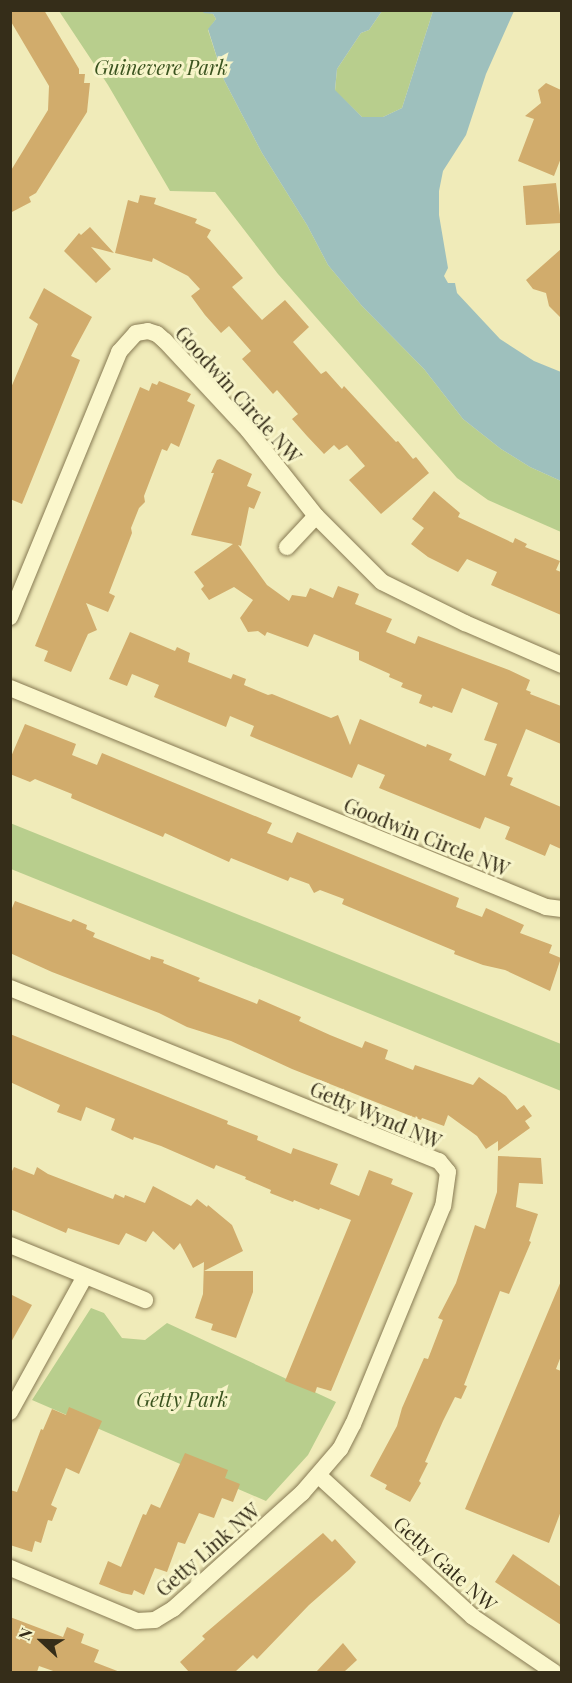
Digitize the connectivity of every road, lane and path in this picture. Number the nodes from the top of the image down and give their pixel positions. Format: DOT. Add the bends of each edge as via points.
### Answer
graph roads {
  1 [pos="316,516"];
  2 [pos="287,547"];
  3 [pos="10,617"];
  4 [pos="561,665"];
  5 [pos="10,688"];
  6 [pos="561,909"];
  7 [pos="10,988"];
  8 [pos="10,1245"];
  9 [pos="85,1276"];
  10 [pos="145,1300"];
  11 [pos="10,1412"];
  12 [pos="318,1475"];
  13 [pos="10,1568"];
  14 [pos="554,1672"];
  1 -- 2 [label="street"];
  1 -- 3 [label="street, Goodwin Circle NW" via="248,430 165,341 157,334 136,333 119,352"];
  1 -- 4 [label="street, Goodwin Circle NW" via="382,582"];
  5 -- 6 [label="street, Goodwin Circle NW" via="546,907"];
  7 -- 12 [label="street, Getty Wynd NW" via="439,1161 448,1172 443,1206 365,1398 340,1449"];
  8 -- 9 [label="street"];
  9 -- 10 [label="street"];
  9 -- 11 [label="street"];
  12 -- 13 [label="street, Getty Link NW" via="302,1494 173,1609 155,1620 137,1621"];
  12 -- 14 [label="street, Getty Gate NW" via="473,1617"];
}
